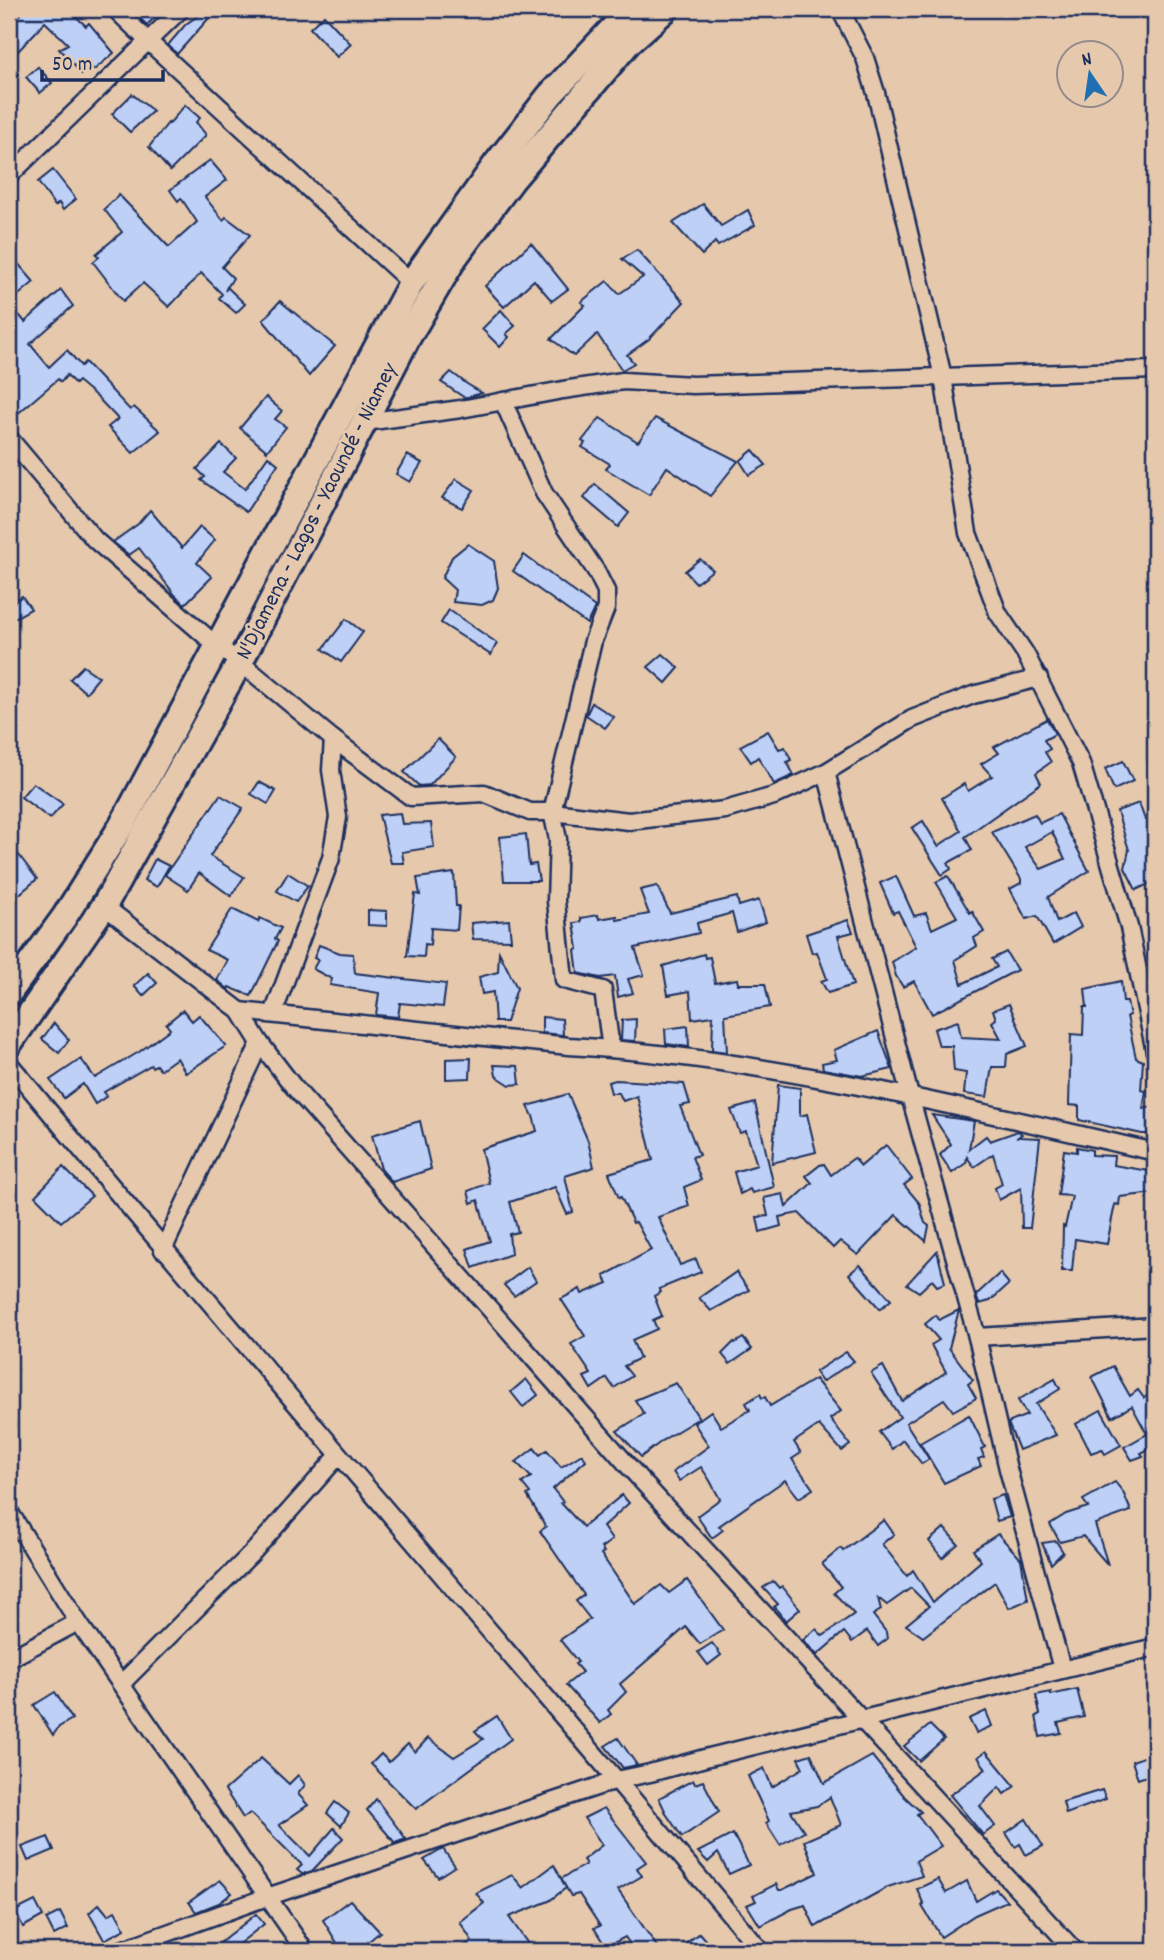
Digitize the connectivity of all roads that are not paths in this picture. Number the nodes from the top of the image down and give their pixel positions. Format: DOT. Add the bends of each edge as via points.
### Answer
graph roads {
  1 [pos="115,9"];
  2 [pos="181,9"];
  3 [pos="631,9"];
  4 [pos="666,9"];
  5 [pos="840,9"];
  6 [pos="149,42"];
  7 [pos="9,176"];
  8 [pos="411,283"];
  9 [pos="1155,370"];
  10 [pos="943,377"];
  11 [pos="503,401"];
  12 [pos="365,422"];
  13 [pos="9,438"];
  14 [pos="217,646"];
  15 [pos="240,662"];
  16 [pos="1039,678"];
  17 [pos="333,739"];
  18 [pos="827,772"];
  19 [pos="552,812"];
  20 [pos="104,906"];
  21 [pos="1149,992"];
  22 [pos="9,993"];
  23 [pos="240,1011"];
  24 [pos="273,1014"];
  25 [pos="260,1043"];
  26 [pos="9,1044"];
  27 [pos="611,1049"];
  28 [pos="1155,1052"];
  29 [pos="9,1063"];
  30 [pos="910,1096"];
  31 [pos="1155,1152"];
  32 [pos="163,1250"];
  33 [pos="1155,1326"];
  34 [pos="977,1338"];
  35 [pos="339,1455"];
  36 [pos="9,1511"];
  37 [pos="79,1622"];
  38 [pos="1155,1647"];
  39 [pos="9,1659"];
  40 [pos="1062,1669"];
  41 [pos="121,1684"];
  42 [pos="861,1721"];
  43 [pos="617,1780"];
  44 [pos="267,1896"];
  45 [pos="158,1945"];
  46 [pos="118,1951"];
  47 [pos="304,1951"];
  48 [pos="761,1951"];
  49 [pos="1075,1951"];
  1 -- 6 [label="street"];
  2 -- 6 [label="street"];
  3 -- 8 [label="highway, N'Djamena - Lagos - Yaoundé - Niamey" via="550,95"];
  4 -- 12 [label="highway, N'Djamena - Lagos - Yaoundé - Niamey" via="629,42 455,257"];
  5 -- 10 [label="street" via="876,93"];
  6 -- 7 [label="street"];
  6 -- 8 [label="street"];
  8 -- 14 [label="highway, N'Djamena - Lagos - Yaoundé - Niamey"];
  9 -- 10 [label="street"];
  10 -- 11 [label="street" via="693,385 622,381"];
  10 -- 16 [label="street" via="968,533 998,613"];
  11 -- 12 [label="street"];
  11 -- 19 [label="street" via="544,494 606,591 606,608 588,661"];
  12 -- 15 [label="highway, N'Djamena - Lagos - Yaoundé - Niamey"];
  13 -- 14 [label="street" via="95,540"];
  14 -- 15 [label="street"];
  14 -- 22 [label="highway, N'Djamena - Lagos - Yaoundé - Niamey" via="122,825"];
  15 -- 17 [label="street"];
  15 -- 20 [label="highway, N'Djamena - Lagos - Yaoundé - Niamey"];
  16 -- 18 [label="street" via="973,695 912,719"];
  16 -- 21 [label="street" via="1081,764"];
  17 -- 19 [label="street" via="411,797 484,793 530,812"];
  17 -- 24 [label="street" via="331,770 338,817 331,858"];
  18 -- 19 [label="street" via="774,796 725,810 629,821"];
  18 -- 30 [label="street"];
  19 -- 27 [label="street" via="558,839 556,901 564,980 603,989"];
  20 -- 23 [label="street"];
  20 -- 26 [label="highway, N'Djamena - Lagos - Yaoundé - Niamey"];
  21 -- 28 [label="street"];
  23 -- 24 [label="street"];
  23 -- 25 [label="street"];
  24 -- 27 [label="street"];
  25 -- 32 [label="street"];
  25 -- 42 [label="street" via="621,1457"];
  27 -- 30 [label="street" via="779,1071"];
  29 -- 32 [label="street"];
  30 -- 31 [label="street"];
  30 -- 34 [label="street"];
  32 -- 35 [label="street"];
  33 -- 34 [label="street"];
  34 -- 40 [label="street"];
  35 -- 41 [label="street" via="253,1552"];
  35 -- 43 [label="street"];
  36 -- 37 [label="street"];
  37 -- 39 [label="street"];
  37 -- 41 [label="street"];
  38 -- 40 [label="street"];
  40 -- 42 [label="street"];
  41 -- 44 [label="street"];
  42 -- 43 [label="street"];
  42 -- 49 [label="street"];
  43 -- 44 [label="street"];
  43 -- 48 [label="street"];
  44 -- 45 [label="street"];
  44 -- 47 [label="street"];
  45 -- 46 [label="street"];
}
